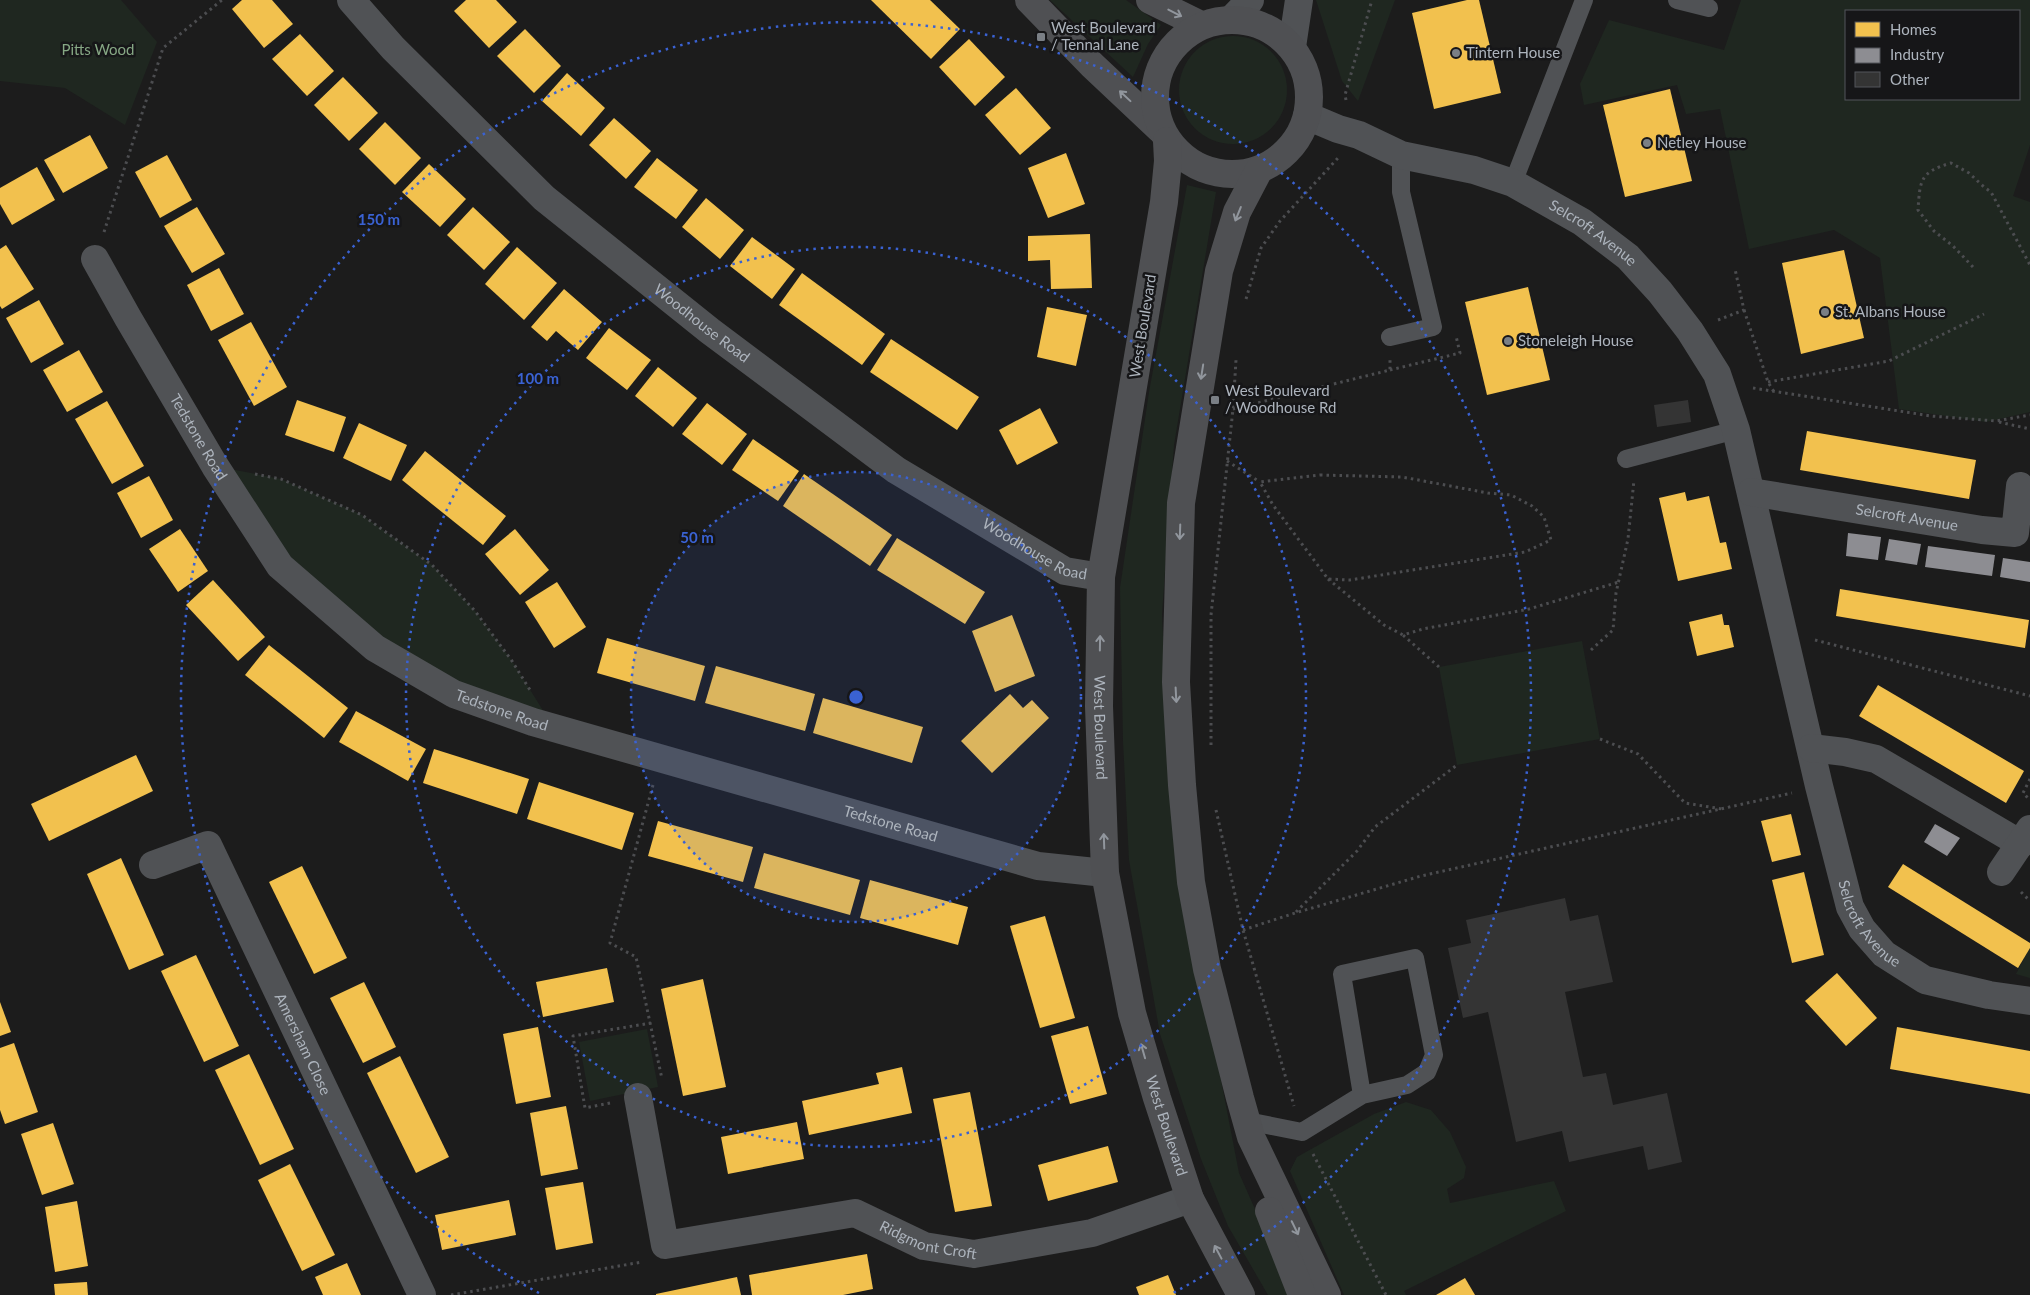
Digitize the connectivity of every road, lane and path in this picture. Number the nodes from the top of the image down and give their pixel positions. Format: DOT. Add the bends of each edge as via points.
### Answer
graph roads {
  1 [pos="222,0"];
  2 [pos="351,0"];
  3 [pos="1029,0"];
  4 [pos="1150,0"];
  5 [pos="1299,0"];
  6 [pos="1372,0"];
  7 [pos="1584,0"];
  8 [pos="1676,0"];
  9 [pos="1709,8"];
  10 [pos="1241,9"];
  11 [pos="1201,25"];
  12 [pos="1292,47"];
  13 [pos="1307,116"];
  14 [pos="1359,134"];
  15 [pos="1164,135"];
  16 [pos="1400,155"];
  17 [pos="1259,170"];
  18 [pos="1513,183"];
  19 [pos="95,259"];
  20 [pos="2030,265"];
  21 [pos="1972,266"];
  22 [pos="1735,269"];
  23 [pos="1244,308"];
  24 [pos="1744,310"];
  25 [pos="1984,314"];
  26 [pos="1690,331"];
  27 [pos="1390,337"];
  28 [pos="1237,354"];
  29 [pos="1768,382"];
  30 [pos="1720,383"];
  31 [pos="1774,392"];
  32 [pos="1233,409"];
  33 [pos="2030,415"];
  34 [pos="1996,421"];
  35 [pos="1736,430"];
  36 [pos="2030,430"];
  37 [pos="1626,459"];
  38 [pos="1228,461"];
  39 [pos="215,466"];
  40 [pos="1260,482"];
  41 [pos="2020,486"];
  42 [pos="1750,492"];
  43 [pos="1101,577"];
  44 [pos="1328,580"];
  45 [pos="1619,582"];
  46 [pos="1783,631"];
  47 [pos="1403,635"];
  48 [pos="1591,650"];
  49 [pos="1439,667"];
  50 [pos="2030,696"];
  51 [pos="554,728"];
  52 [pos="1600,739"];
  53 [pos="1811,748"];
  54 [pos="1211,751"];
  55 [pos="660,758"];
  56 [pos="1456,765"];
  57 [pos="2030,779"];
  58 [pos="1819,786"];
  59 [pos="2030,800"];
  60 [pos="1216,809"];
  61 [pos="1725,809"];
  62 [pos="2026,836"];
  63 [pos="153,865"];
  64 [pos="2001,872"];
  65 [pos="1105,873"];
  66 [pos="1296,912"];
  67 [pos="1244,930"];
  68 [pos="2030,1001"];
  69 [pos="651,1023"];
  70 [pos="1362,1095"];
  71 [pos="638,1097"];
  72 [pos="1249,1129"];
  73 [pos="1302,1132"];
  74 [pos="1190,1199"];
  75 [pos="665,1245"];
  76 [pos="422,1295"];
  77 [pos="450,1295"];
  78 [pos="1242,1295"];
  79 [pos="1302,1295"];
  80 [pos="1327,1295"];
  81 [pos="1386,1295"];
  1 -- 19 [label="path" via="163,48"];
  2 -- 43 [label="street, Woodhouse Road" via="393,48 544,198 710,331 896,470 1065,571"];
  15 -- 3 [label="main road, one-way"];
  4 -- 11 [label="main road, one-way"];
  5 -- 12 [label="street"];
  6 -- 14 [label="path" via="1344,95"];
  7 -- 18 [label="lane"];
  8 -- 9 [label="lane"];
  10 -- 11 [label="main road"];
  10 -- 12 [label="main road"];
  11 -- 15 [label="main road" via="1169,50 1154,89"];
  12 -- 13 [label="main road" via="1308,80"];
  13 -- 14 [label="street, Selcroft Avenue"];
  13 -- 17 [label="main road" via="1290,149"];
  14 -- 16 [label="street, Selcroft Avenue"];
  14 -- 23 [label="path" via="1280,221 1262,248"];
  15 -- 17 [label="main road" via="1192,164 1225,175"];
  15 -- 43 [label="main road, West Boulevard" via="1168,162 1164,202"];
  16 -- 18 [label="street, Selcroft Avenue" via="1474,170"];
  16 -- 27 [label="lane" via="1401,192 1434,327"];
  17 -- 72 [label="main road, one-way" via="1238,212 1219,271 1181,503 1176,682 1191,882 1207,969"];
  18 -- 26 [label="street, Selcroft Avenue" via="1582,222 1628,257"];
  19 -- 39 [label="street, Tedstone Road"];
  20 -- 21 [label="path" via="1991,192 1951,163 1933,169 1919,184 1918,210 1934,231"];
  22 -- 24 [label="path"];
  24 -- 26 [label="path"];
  24 -- 29 [label="path"];
  25 -- 29 [label="path" via="1889,361"];
  26 -- 30 [label="street, Selcroft Avenue"];
  27 -- 32 [label="path" via="1390,370"];
  28 -- 32 [label="path"];
  29 -- 31 [label="path"];
  30 -- 31 [label="path"];
  30 -- 35 [label="street, Selcroft Avenue"];
  31 -- 34 [label="path" via="1931,416"];
  32 -- 38 [label="path"];
  33 -- 34 [label="path"];
  34 -- 36 [label="path"];
  35 -- 37 [label="lane"];
  35 -- 42 [label="street, Selcroft Avenue"];
  37 -- 45 [label="path" via="1634,480 1628,539"];
  38 -- 40 [label="path"];
  38 -- 54 [label="path" via="1211,615"];
  39 -- 51 [label="street, Tedstone Road" via="280,566 375,648 454,694"];
  39 -- 51 [label="path" via="281,479 362,515 432,565 475,611 512,661"];
  40 -- 44 [label="path"];
  40 -- 44 [label="path" via="1320,475 1402,477 1510,495 1532,506 1544,517 1551,540 1525,552 1350,580"];
  41 -- 42 [label="street, Selcroft Avenue" via="2015,533"];
  42 -- 46 [label="street, Selcroft Avenue"];
  65 -- 43 [label="main road, West Boulevard, one-way" via="1099,706"];
  44 -- 47 [label="path" via="1384,625"];
  45 -- 47 [label="path" via="1529,609 1423,628"];
  45 -- 48 [label="path" via="1613,630"];
  46 -- 50 [label="path"];
  46 -- 53 [label="street, Selcroft Avenue"];
  47 -- 49 [label="path"];
  51 -- 55 [label="street, Tedstone Road"];
  52 -- 61 [label="path" via="1638,754 1685,803"];
  53 -- 58 [label="street, Selcroft Avenue"];
  53 -- 62 [label="street" via="1876,759"];
  55 -- 65 [label="street, Tedstone Road" via="1038,866"];
  55 -- 69 [label="path" via="610,943 636,957"];
  56 -- 66 [label="path" via="1375,827 1357,851"];
  57 -- 59 [label="path" via="2023,793"];
  58 -- 61 [label="path"];
  58 -- 68 [label="street, Selcroft Avenue" via="1850,907 1862,929 1884,954 1925,980"];
  60 -- 67 [label="path"];
  61 -- 66 [label="path" via="1448,869"];
  62 -- 64 [label="street"];
  63 -- 76 [label="street, Amersham Close" via="208,845"];
  74 -- 65 [label="main road, West Boulevard, one-way" via="1132,1013"];
  66 -- 67 [label="path"];
  67 -- 73 [label="path"];
  69 -- 71 [label="path" via="665,1092"];
  69 -- 71 [label="path" via="573,1036 585,1108"];
  70 -- 70 [label="lane" via="1342,974 1415,958 1434,1055 1427,1072 1407,1085"];
  70 -- 73 [label="lane"];
  71 -- 75 [label="street"];
  72 -- 73 [label="lane"];
  72 -- 79 [label="main road" via="1266,1204"];
  72 -- 80 [label="main road, one-way"];
  73 -- 81 [label="path"];
  74 -- 75 [label="street, Ridgmont Croft" via="1092,1233 974,1254 924,1246 855,1213"];
  78 -- 74 [label="main road, West Boulevard, one-way"];
  75 -- 77 [label="path" via="665,1258"];
}
